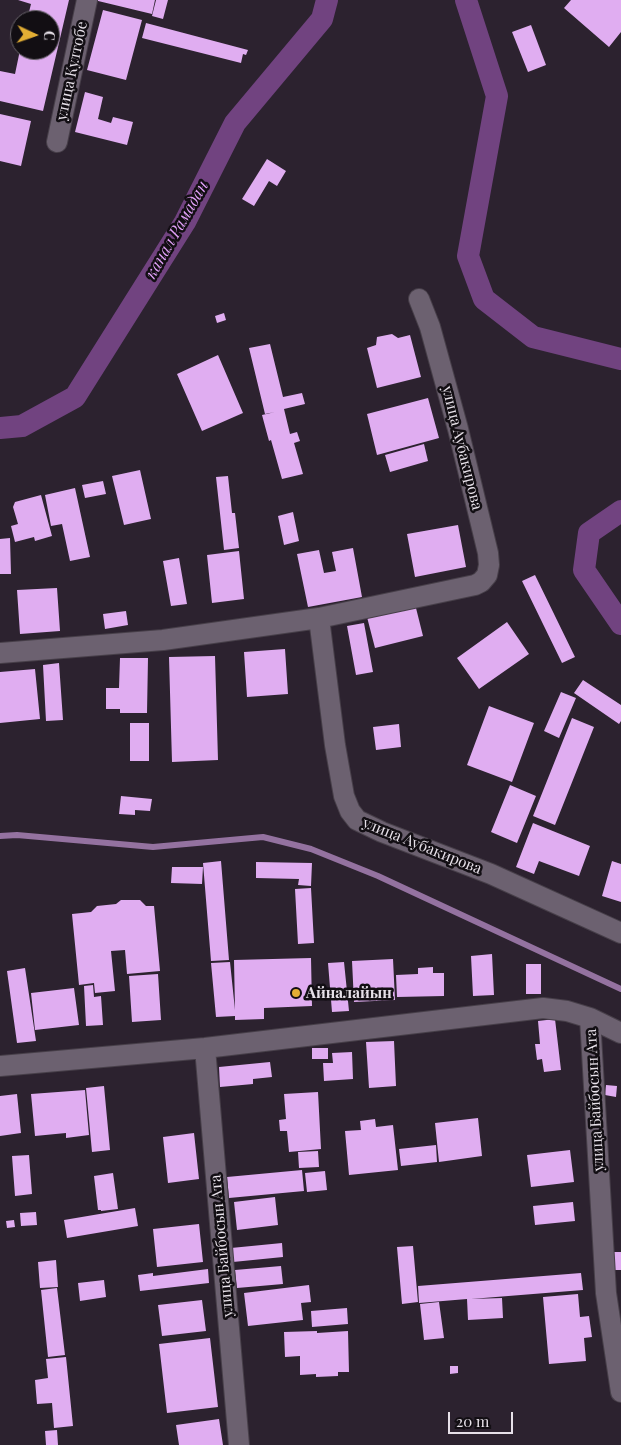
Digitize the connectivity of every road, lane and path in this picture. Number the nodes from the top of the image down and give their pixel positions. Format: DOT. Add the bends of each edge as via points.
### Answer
graph roads {
  1 [pos="87,0"];
  2 [pos="57,142"];
  3 [pos="419,299"];
  4 [pos="319,618"];
  5 [pos="0,653"];
  6 [pos="621,933"];
  7 [pos="590,1018"];
  8 [pos="621,1033"];
  9 [pos="205,1048"];
  10 [pos="0,1066"];
  11 [pos="621,1392"];
  12 [pos="239,1445"];
  1 -- 2 [label="street, улица Култобе"];
  3 -- 4 [label="street, улица Аубакирова" via="458,429 488,553 487,575 475,585"];
  4 -- 5 [label="street, улица Аубакирова" via="163,640"];
  4 -- 6 [label="street, улица Аубакирова" via="344,796 357,820 491,874"];
  7 -- 8 [label="street, улица Байбосын Ата"];
  7 -- 9 [label="street, улица Байбосын Ата" via="543,1008"];
  7 -- 11 [label="street, улица Байбосын Ата" via="606,1294"];
  9 -- 10 [label="street, улица Байбосын Ата"];
  9 -- 12 [label="street, улица Байбосын Ата"];
}
